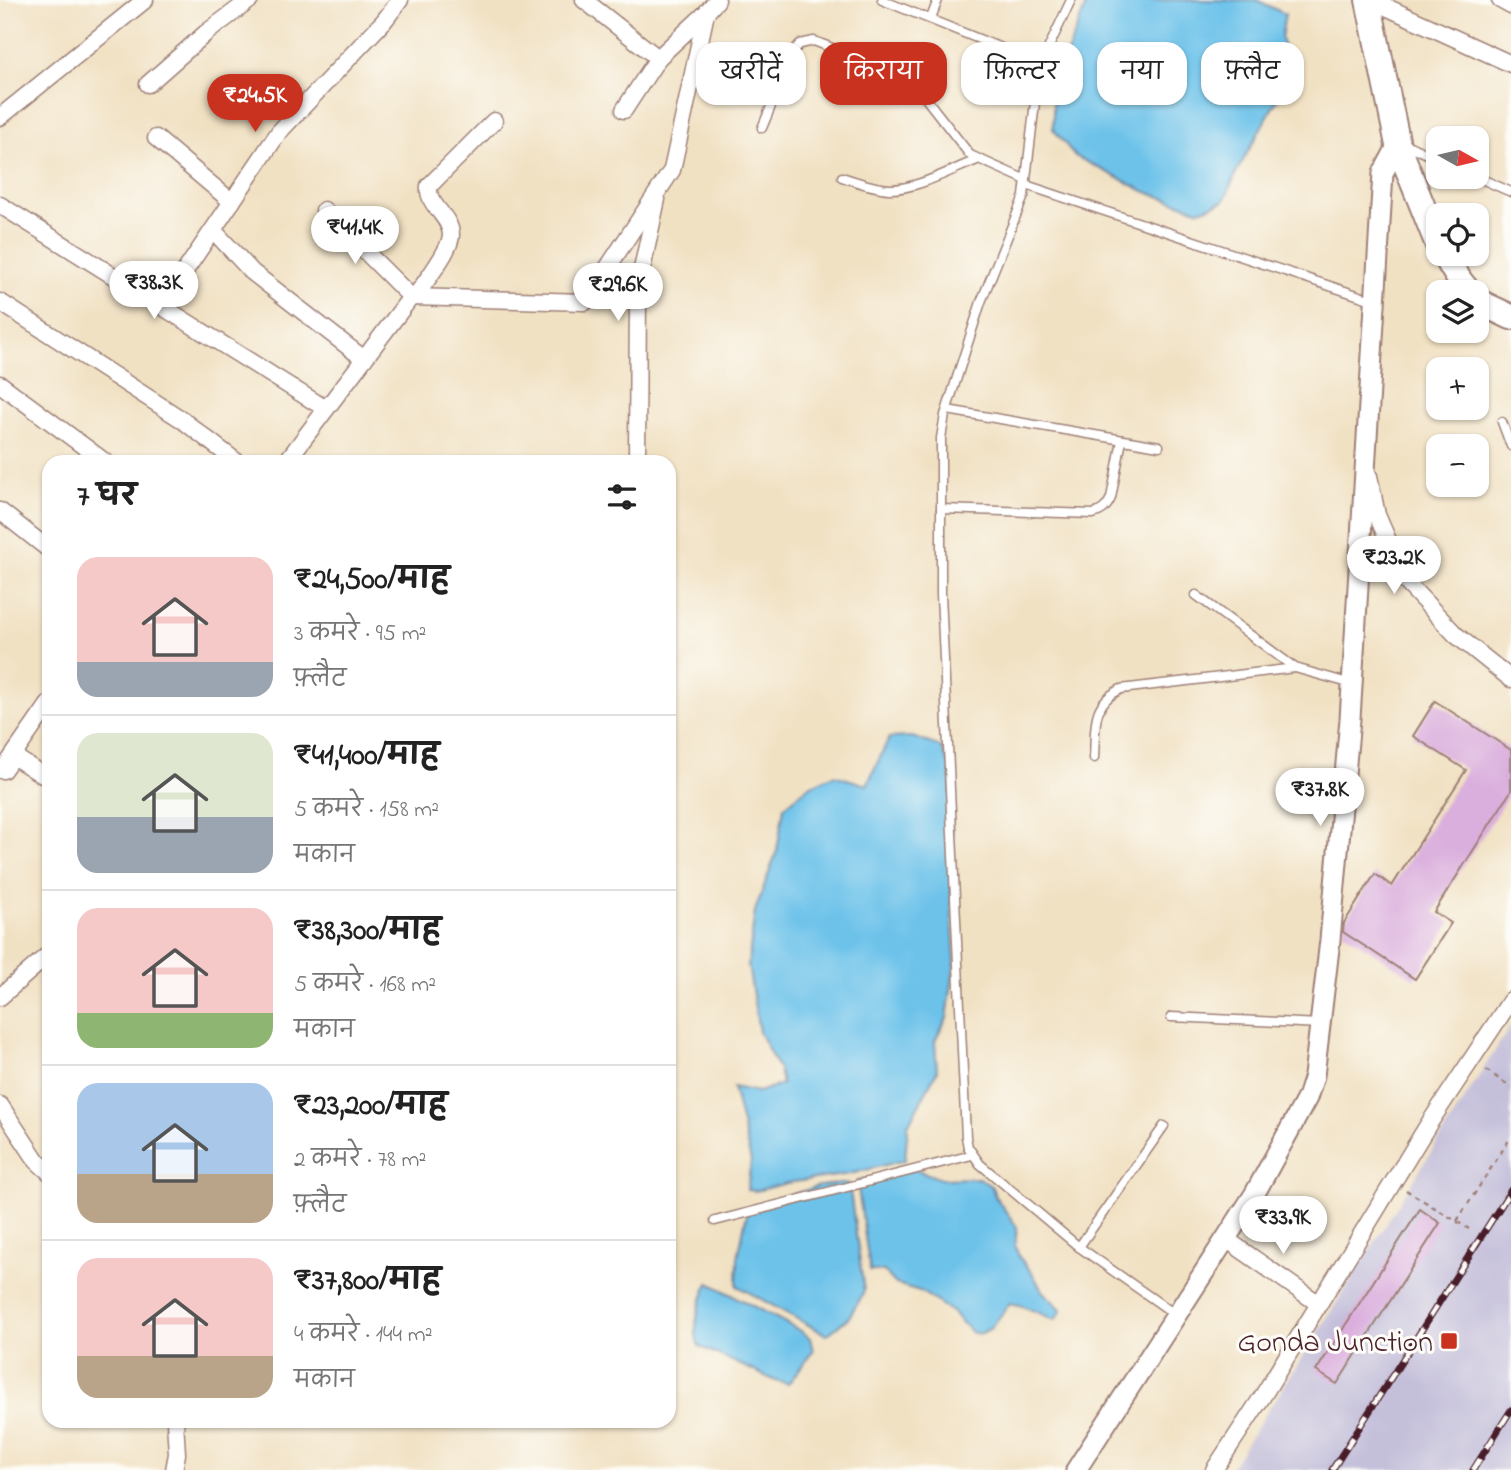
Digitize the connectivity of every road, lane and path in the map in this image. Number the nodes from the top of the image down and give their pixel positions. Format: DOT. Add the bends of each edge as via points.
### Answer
graph roads {
  1 [pos="145,0"];
  2 [pos="250,0"];
  3 [pos="400,0"];
  4 [pos="584,0"];
  5 [pos="717,0"];
  6 [pos="882,0"];
  7 [pos="938,0"];
  8 [pos="1071,0"];
  9 [pos="1370,0"];
  10 [pos="1500,0"];
  11 [pos="1511,6"];
  12 [pos="706,13"];
  13 [pos="931,18"];
  14 [pos="988,42"];
  15 [pos="1051,42"];
  16 [pos="657,58"];
  17 [pos="1511,64"];
  18 [pos="148,84"];
  19 [pos="1036,105"];
  20 [pos="624,110"];
  21 [pos="0,117"];
  22 [pos="494,121"];
  23 [pos="762,128"];
  24 [pos="156,138"];
  25 [pos="1398,143"];
  26 [pos="1426,154"];
  27 [pos="977,160"];
  28 [pos="842,177"];
  29 [pos="1026,182"];
  30 [pos="1489,182"];
  31 [pos="659,190"];
  32 [pos="1511,192"];
  33 [pos="232,202"];
  34 [pos="0,205"];
  35 [pos="324,210"];
  36 [pos="1426,211"];
  37 [pos="213,230"];
  38 [pos="413,297"];
  39 [pos="1375,301"];
  40 [pos="0,302"];
  41 [pos="162,305"];
  42 [pos="1489,307"];
  43 [pos="1511,317"];
  44 [pos="364,359"];
  45 [pos="0,384"];
  46 [pos="326,409"];
  47 [pos="947,410"];
  48 [pos="1502,422"];
  49 [pos="1122,440"];
  50 [pos="1159,446"];
  51 [pos="1511,446"];
  52 [pos="96,455"];
  53 [pos="228,455"];
  54 [pos="294,455"];
  55 [pos="636,455"];
  56 [pos="1365,456"];
  57 [pos="941,509"];
  58 [pos="0,511"];
  59 [pos="42,544"];
  60 [pos="1196,595"];
  61 [pos="1295,668"];
  62 [pos="1511,679"];
  63 [pos="1352,684"];
  64 [pos="42,714"];
  65 [pos="13,756"];
  66 [pos="1094,758"];
  67 [pos="1,772"];
  68 [pos="42,775"];
  69 [pos="42,960"];
  70 [pos="0,997"];
  71 [pos="1511,1000"];
  72 [pos="1171,1017"];
  73 [pos="1321,1024"];
  74 [pos="1486,1070"];
  75 [pos="1511,1087"];
  76 [pos="0,1105"];
  77 [pos="1164,1126"];
  78 [pos="1511,1136"];
  79 [pos="972,1155"];
  80 [pos="42,1166"];
  81 [pos="1393,1182"];
  82 [pos="1457,1221"];
  83 [pos="715,1222"];
  84 [pos="1469,1229"];
  85 [pos="1226,1239"];
  86 [pos="1079,1247"];
  87 [pos="1319,1304"];
  88 [pos="1176,1315"];
  89 [pos="175,1428"];
  90 [pos="174,1470"];
  91 [pos="1076,1470"];
  92 [pos="1214,1470"];
  1 -- 21 [label="street"];
  2 -- 18 [label="street"];
  3 -- 33 [label="street" via="279,132"];
  4 -- 16 [label="street"];
  5 -- 12 [label="street"];
  6 -- 13 [label="lane"];
  7 -- 13 [label="lane"];
  8 -- 15 [label="lane"];
  9 -- 17 [label="street"];
  9 -- 25 [label="highway"];
  10 -- 11 [label="street"];
  12 -- 16 [label="street"];
  12 -- 31 [label="street" via="672,170"];
  13 -- 14 [label="lane"];
  16 -- 20 [label="street"];
  19 -- 29 [label="lane"];
  22 -- 38 [label="street" via="429,186 430,197 451,233 448,246"];
  23 -- 27 [label="lane" via="795,49 814,41 907,79"];
  24 -- 33 [label="street"];
  25 -- 26 [label="lane"];
  25 -- 36 [label="highway"];
  25 -- 39 [label="street" via="1383,173"];
  27 -- 28 [label="lane" via="905,187 877,187"];
  27 -- 29 [label="lane"];
  29 -- 39 [label="lane"];
  29 -- 47 [label="lane"];
  30 -- 32 [label="lane"];
  31 -- 38 [label="street" via="585,302"];
  31 -- 55 [label="street" via="638,288"];
  33 -- 37 [label="street"];
  34 -- 41 [label="street"];
  35 -- 38 [label="street"];
  37 -- 41 [label="street"];
  37 -- 44 [label="street" via="253,272"];
  38 -- 44 [label="street"];
  39 -- 56 [label="street"];
  40 -- 53 [label="street" via="181,419"];
  41 -- 46 [label="street"];
  42 -- 43 [label="highway"];
  44 -- 46 [label="street"];
  45 -- 52 [label="street"];
  46 -- 54 [label="street"];
  47 -- 49 [label="lane"];
  47 -- 57 [label="lane"];
  48 -- 51 [label="lane"];
  49 -- 50 [label="lane"];
  49 -- 57 [label="lane" via="1111,498 1100,512"];
  56 -- 62 [label="street" via="1377,515 1406,582 1456,635"];
  56 -- 63 [label="street"];
  57 -- 79 [label="lane" via="960,1017 966,1137"];
  58 -- 59 [label="street"];
  60 -- 61 [label="lane"];
  61 -- 63 [label="lane"];
  61 -- 66 [label="lane" via="1121,689 1100,703"];
  63 -- 73 [label="street"];
  64 -- 65 [label="street"];
  65 -- 67 [label="street"];
  65 -- 68 [label="street"];
  69 -- 70 [label="street"];
  71 -- 81 [label="street"];
  72 -- 73 [label="lane"];
  73 -- 85 [label="street" via="1307,1098"];
  74 -- 75 [label="path"];
  76 -- 80 [label="street"];
  77 -- 86 [label="lane"];
  78 -- 82 [label="path"];
  79 -- 83 [label="lane"];
  79 -- 86 [label="lane"];
  81 -- 82 [label="path"];
  81 -- 87 [label="street"];
  82 -- 84 [label="path"];
  85 -- 87 [label="street"];
  85 -- 88 [label="street"];
  86 -- 88 [label="lane"];
  87 -- 92 [label="street"];
  88 -- 91 [label="street"];
  89 -- 90 [label="street"];
}
